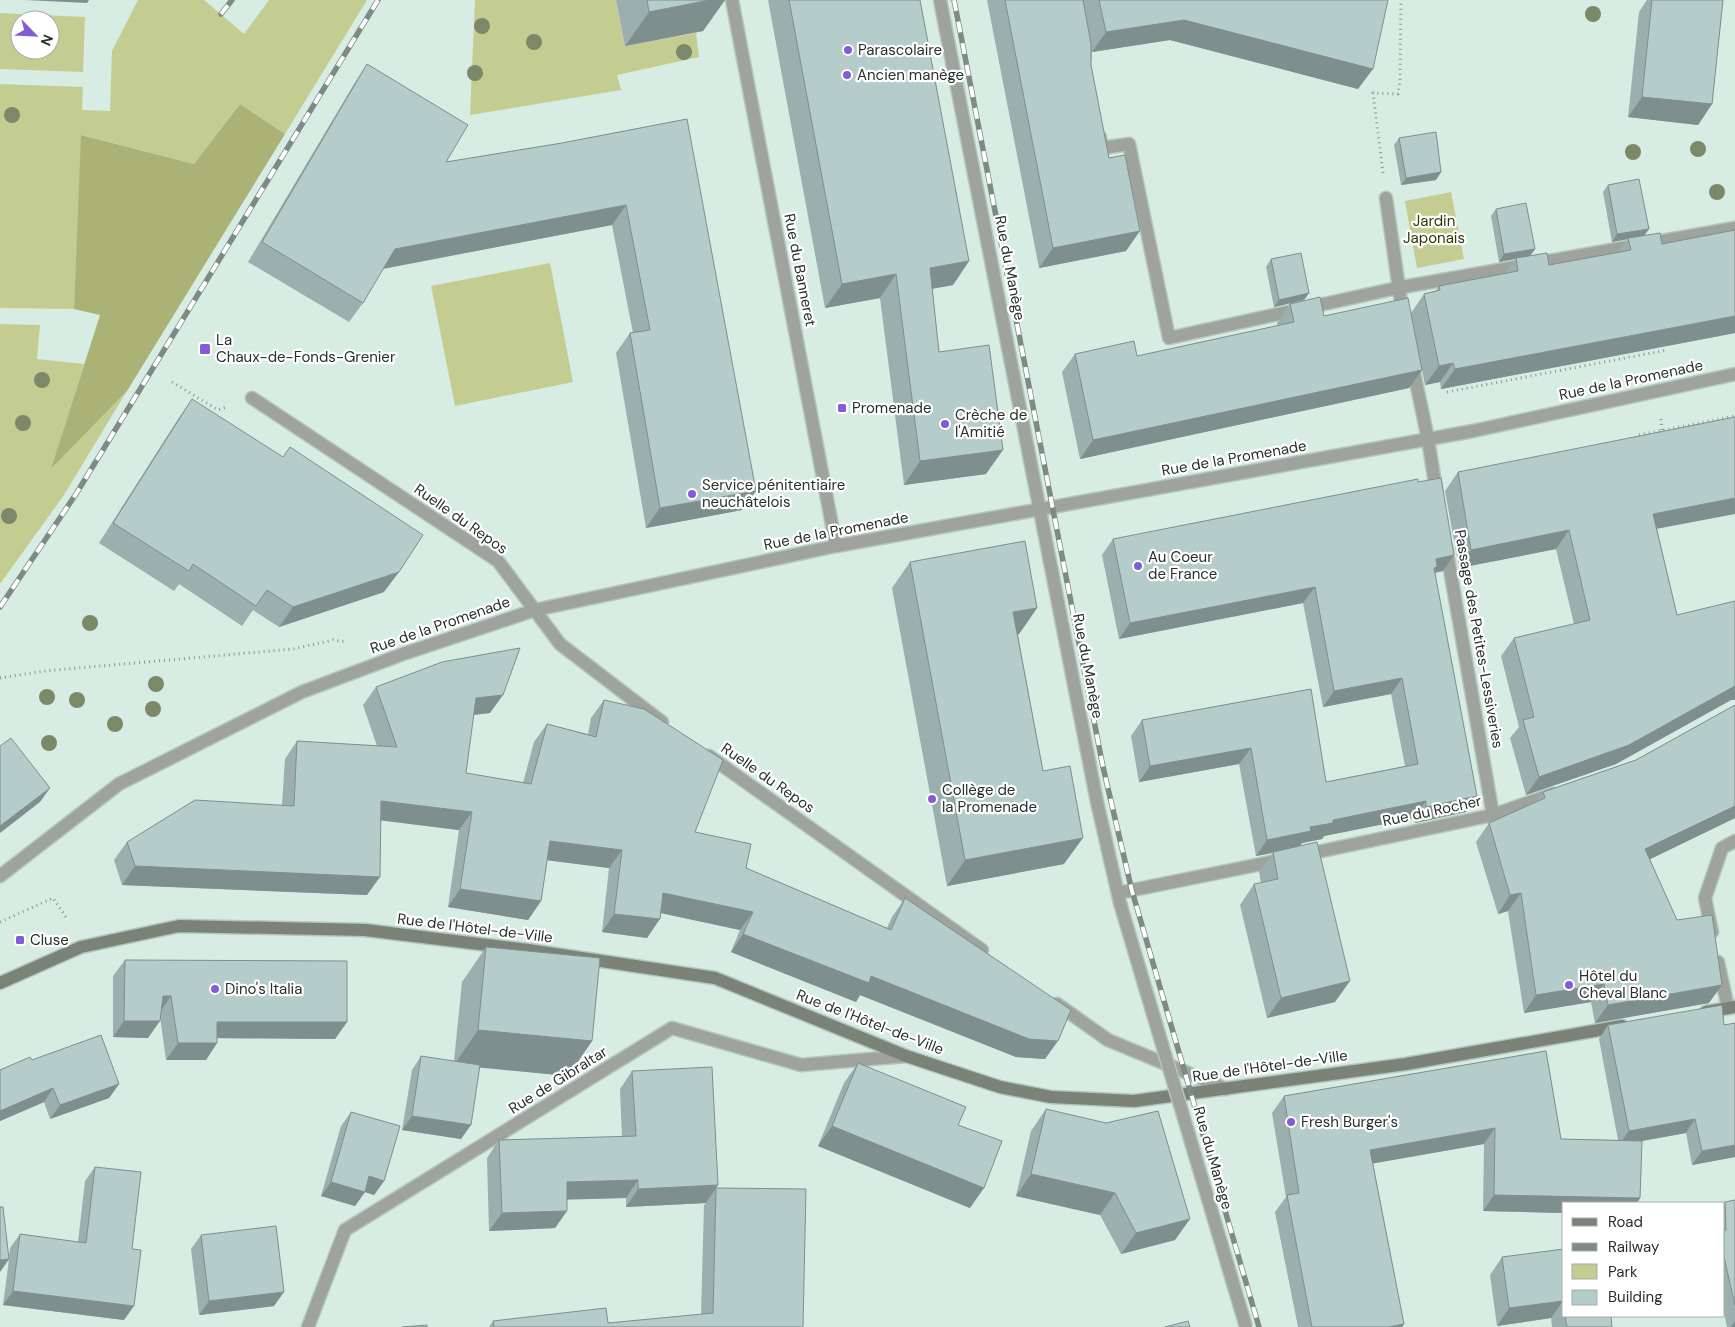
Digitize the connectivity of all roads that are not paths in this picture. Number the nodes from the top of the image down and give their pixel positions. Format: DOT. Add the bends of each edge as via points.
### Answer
graph roads {
  1 [pos="732,0"];
  2 [pos="940,0"];
  3 [pos="1096,120"];
  4 [pos="1386,198"];
  5 [pos="1735,228"];
  6 [pos="1397,288"];
  7 [pos="1405,326"];
  8 [pos="1410,354"];
  9 [pos="1735,374"];
  10 [pos="252,398"];
  11 [pos="1428,439"];
  12 [pos="1439,507"];
  13 [pos="1041,510"];
  14 [pos="1444,536"];
  15 [pos="836,546"];
  16 [pos="535,610"];
  17 [pos="668,728"];
  18 [pos="701,751"];
  19 [pos="1564,790"];
  20 [pos="1493,815"];
  21 [pos="1735,840"];
  22 [pos="0,876"];
  23 [pos="1119,898"];
  24 [pos="994,959"];
  25 [pos="0,982"];
  26 [pos="1042,994"];
  27 [pos="1732,1007"];
  28 [pos="1689,1014"];
  29 [pos="1631,1025"];
  30 [pos="906,1056"];
  31 [pos="1226,1089"];
  32 [pos="308,1327"];
  33 [pos="1246,1327"];
  1 -- 15 [label="street, Rue du Banneret"];
  2 -- 13 [label="street, Rue du Manège"];
  3 -- 6 [label="street" via="1102,148 1130,144 1169,338"];
  4 -- 6 [label="street"];
  5 -- 6 [label="street"];
  6 -- 7 [label="street"];
  8 -- 11 [label="street"];
  9 -- 11 [label="street, Rue de la Promenade"];
  10 -- 16 [label="street, Ruelle du Repos" via="498,561"];
  11 -- 12 [label="street"];
  11 -- 13 [label="street, Rue de la Promenade"];
  13 -- 15 [label="street, Rue de la Promenade"];
  13 -- 23 [label="street, Rue du Manège" via="1097,802"];
  14 -- 20 [label="street, Passage des Petites-Lessiveries"];
  15 -- 16 [label="street, Rue de la Promenade"];
  16 -- 17 [label="street, Ruelle du Repos" via="560,644"];
  16 -- 22 [label="street, Rue de la Promenade" via="302,692 119,784"];
  18 -- 24 [label="street, Ruelle du Repos"];
  19 -- 20 [label="street, Rue du Rocher"];
  20 -- 23 [label="street, Rue du Rocher"];
  21 -- 27 [label="street" via="1722,848 1705,898"];
  23 -- 33 [label="street, Rue du Manège, bridge"];
  25 -- 30 [label="main road, Rue de l'Hôtel-de-Ville" via="81,947 179,926 365,930 715,978"];
  26 -- 31 [label="street" via="1108,1040"];
  27 -- 28 [label="main road"];
  29 -- 31 [label="main road, Rue de l'Hôtel-de-Ville" via="1406,1064"];
  30 -- 31 [label="main road, Rue de l'Hôtel-de-Ville" via="1000,1087 1051,1096 1134,1101"];
  30 -- 32 [label="street, Rue de Gibraltar" via="801,1065 672,1028 345,1230"];
}
